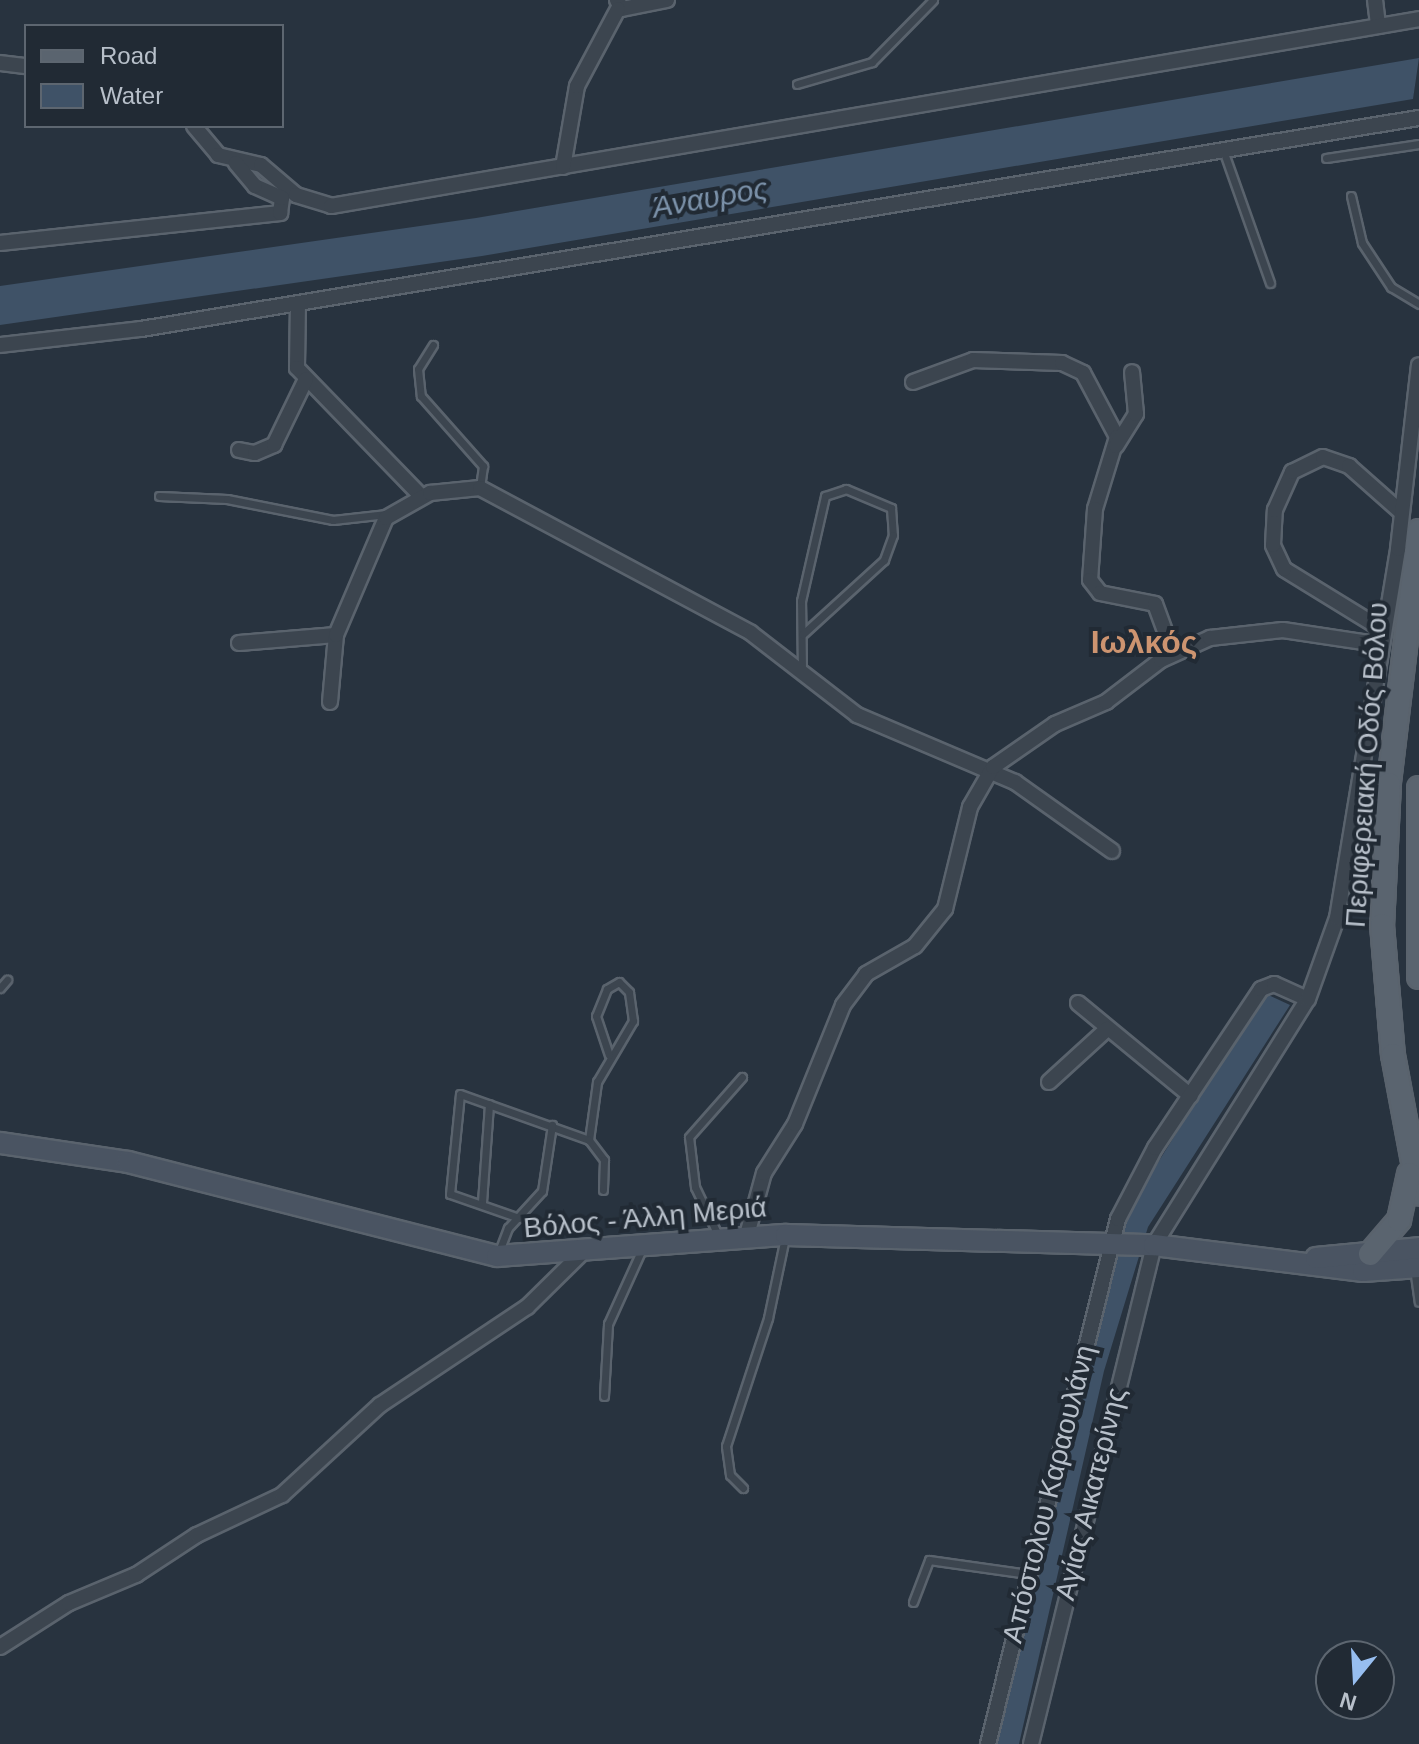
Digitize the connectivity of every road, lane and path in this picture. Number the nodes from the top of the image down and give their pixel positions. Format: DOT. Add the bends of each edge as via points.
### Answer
graph roads {
  1 [pos="667,0"];
  2 [pos="933,0"];
  3 [pos="1375,0"];
  4 [pos="617,5"];
  5 [pos="1419,19"];
  6 [pos="1378,26"];
  7 [pos="0,63"];
  8 [pos="24,66"];
  9 [pos="797,84"];
  10 [pos="1419,118"];
  11 [pos="196,128"];
  12 [pos="1419,144"];
  13 [pos="1223,148"];
  14 [pos="1326,158"];
  15 [pos="236,163"];
  16 [pos="563,167"];
  17 [pos="1351,196"];
  18 [pos="0,243"];
  19 [pos="1270,283"];
  20 [pos="298,303"];
  21 [pos="1419,304"];
  22 [pos="0,345"];
  23 [pos="433,345"];
  24 [pos="1419,365"];
  25 [pos="1132,372"];
  26 [pos="306,379"];
  27 [pos="913,382"];
  28 [pos="1116,446"];
  29 [pos="239,450"];
  30 [pos="480,488"];
  31 [pos="159,496"];
  32 [pos="421,496"];
  33 [pos="1401,512"];
  34 [pos="389,514"];
  35 [pos="1419,531"];
  36 [pos="803,634"];
  37 [pos="336,635"];
  38 [pos="1382,638"];
  39 [pos="239,643"];
  40 [pos="1173,653"];
  41 [pos="802,672"];
  42 [pos="330,702"];
  43 [pos="990,770"];
  44 [pos="1419,788"];
  45 [pos="1112,851"];
  46 [pos="1419,977"];
  47 [pos="7,980"];
  48 [pos="0,988"];
  49 [pos="1308,999"];
  50 [pos="1078,1003"];
  51 [pos="1107,1029"];
  52 [pos="609,1055"];
  53 [pos="742,1077"];
  54 [pos="1049,1082"];
  55 [pos="1191,1096"];
  56 [pos="489,1104"];
  57 [pos="552,1125"];
  58 [pos="589,1140"];
  59 [pos="0,1143"];
  60 [pos="1412,1161"];
  61 [pos="603,1190"];
  62 [pos="1419,1194"];
  63 [pos="482,1202"];
  64 [pos="519,1218"];
  65 [pos="718,1235"];
  66 [pos="747,1235"];
  67 [pos="786,1235"];
  68 [pos="645,1241"];
  69 [pos="1110,1243"];
  70 [pos="1154,1245"];
  71 [pos="581,1254"];
  72 [pos="1370,1254"];
  73 [pos="497,1256"];
  74 [pos="1308,1260"];
  75 [pos="1417,1261"];
  76 [pos="1419,1302"];
  77 [pos="604,1396"];
  78 [pos="743,1488"];
  79 [pos="1028,1574"];
  80 [pos="913,1602"];
  81 [pos="0,1647"];
  82 [pos="988,1744"];
  83 [pos="1031,1744"];
  1 -- 4 [label="street"];
  2 -- 9 [label="lane" via="872,62"];
  3 -- 6 [label="street"];
  4 -- 16 [label="street" via="577,86"];
  5 -- 6 [label="street"];
  6 -- 16 [label="street"];
  7 -- 8 [label="street"];
  10 -- 13 [label="street"];
  11 -- 15 [label="street" via="212,150"];
  12 -- 14 [label="lane"];
  13 -- 19 [label="lane"];
  13 -- 20 [label="street"];
  15 -- 16 [label="street" via="261,165 296,195 331,206"];
  15 -- 18 [label="street" via="255,186 282,198 280,213"];
  17 -- 21 [label="lane" via="1362,243 1391,287"];
  20 -- 22 [label="street"];
  20 -- 26 [label="street" via="292,355"];
  23 -- 30 [label="lane" via="418,369 421,396 483,466"];
  24 -- 33 [label="street, Αγίας Αικατερίνης"];
  25 -- 28 [label="street" via="1133,426"];
  26 -- 29 [label="street" via="274,445 255,453"];
  26 -- 32 [label="street"];
  27 -- 28 [label="street" via="973,360 1075,367 1114,429"];
  28 -- 40 [label="street" via="1095,509 1090,580 1100,593 1155,604"];
  30 -- 32 [label="street"];
  30 -- 41 [label="street" via="751,633"];
  31 -- 34 [label="lane" via="227,499 333,520"];
  32 -- 34 [label="street"];
  33 -- 38 [label="street, Αγίας Αικατερίνης"];
  33 -- 38 [label="street" via="1349,466 1323,457 1292,472 1275,510 1273,545 1284,569"];
  34 -- 37 [label="street"];
  35 -- 60 [label="main road, Περιφερειακή Οδός Βόλου" via="1382,883 1391,1037"];
  36 -- 36 [label="lane" via="801,601 825,496 846,489 891,508 893,535 884,560"];
  36 -- 41 [label="lane"];
  37 -- 39 [label="street"];
  37 -- 42 [label="street"];
  38 -- 40 [label="street" via="1249,631"];
  38 -- 49 [label="street, Αγίας Αικατερίνης" via="1342,899"];
  40 -- 43 [label="street"];
  41 -- 43 [label="street" via="857,715"];
  43 -- 45 [label="street"];
  43 -- 66 [label="street" via="970,807 945,909 915,946 866,974 843,1005 795,1124 764,1173"];
  44 -- 46 [label="main road, Περιφερειακή Οδός Βόλου"];
  47 -- 48 [label="lane"];
  49 -- 55 [label="street, Απόστολου Καραουλάνη" via="1274,984 1263,987"];
  49 -- 70 [label="street, Αγίας Αικατερίνης"];
  50 -- 51 [label="street"];
  51 -- 54 [label="street"];
  51 -- 55 [label="street"];
  52 -- 52 [label="lane" via="596,1016 602,997 619,982 629,992 633,1021"];
  52 -- 58 [label="lane"];
  53 -- 65 [label="lane" via="689,1137 695,1187"];
  55 -- 69 [label="street, Απόστολου Καραουλάνη" via="1155,1148"];
  56 -- 57 [label="lane"];
  56 -- 63 [label="lane"];
  56 -- 63 [label="lane" via="460,1094 452,1120 450,1194"];
  57 -- 58 [label="lane"];
  57 -- 64 [label="lane" via="546,1182"];
  58 -- 61 [label="lane" via="604,1160"];
  59 -- 73 [label="main road, Βόλος - Άλλη Μεριά" via="128,1162"];
  60 -- 62 [label="main road, Περιφερειακή Οδός Βόλου"];
  60 -- 72 [label="main road" via="1402,1214"];
  63 -- 64 [label="lane"];
  64 -- 73 [label="lane"];
  65 -- 66 [label="main road, Βόλος - Άλλη Μεριά"];
  65 -- 68 [label="main road, Βόλος - Άλλη Μεριά"];
  66 -- 67 [label="main road, Βόλος - Άλλη Μεριά"];
  67 -- 69 [label="main road, Βόλος - Άλλη Μεριά"];
  67 -- 78 [label="lane" via="768,1318 726,1446 730,1475"];
  68 -- 71 [label="main road, Βόλος - Άλλη Μεριά"];
  68 -- 77 [label="lane" via="608,1324"];
  69 -- 70 [label="main road, Βόλος - Άλλη Μεριά"];
  69 -- 79 [label="street, Απόστολου Καραουλάνη"];
  70 -- 74 [label="main road, Βόλος - Άλλη Μεριά"];
  70 -- 83 [label="street, Αγίας Αικατερίνης"];
  71 -- 73 [label="main road, Βόλος - Άλλη Μεριά"];
  71 -- 81 [label="street" via="527,1307 380,1405 282,1495 197,1535 136,1575 69,1603"];
  72 -- 74 [label="main road, Βόλος - Άλλη Μεριά"];
  72 -- 75 [label="main road, Βόλος - Άλλη Μεριά"];
  74 -- 75 [label="main road, Βόλος - Άλλη Μεριά" via="1363,1271"];
  75 -- 76 [label="lane"];
  79 -- 80 [label="lane" via="929,1560"];
  79 -- 82 [label="street, Απόστολου Καραουλάνη"];
}
